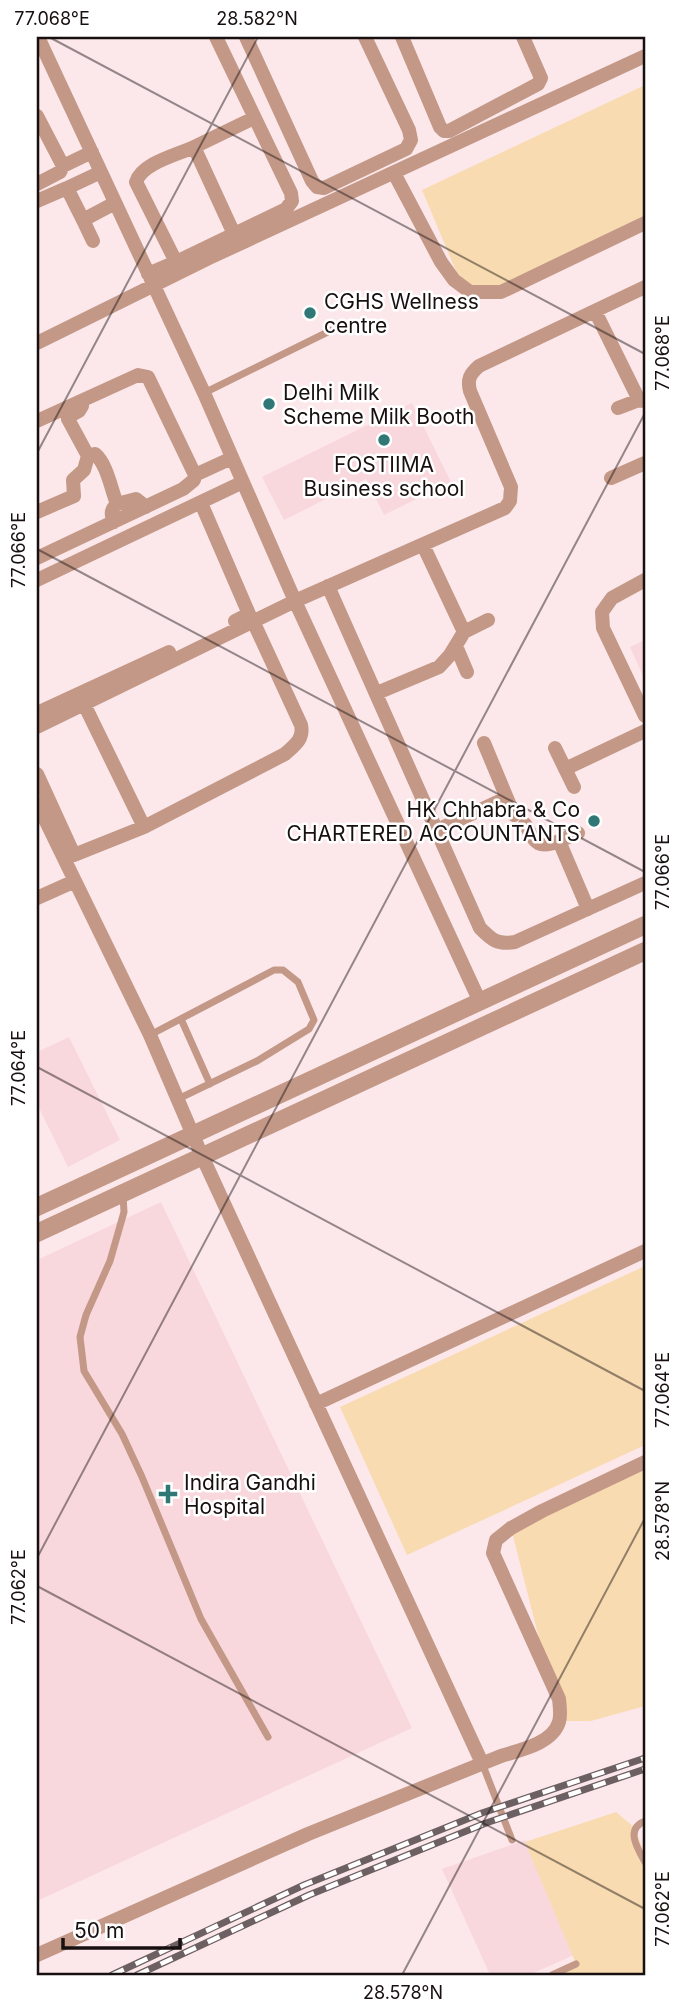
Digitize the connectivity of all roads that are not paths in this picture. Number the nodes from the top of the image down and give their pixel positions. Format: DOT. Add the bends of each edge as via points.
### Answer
graph roads {
  1 [pos="38,37"];
  2 [pos="216,37"];
  3 [pos="246,37"];
  4 [pos="365,37"];
  5 [pos="402,37"];
  6 [pos="523,37"];
  7 [pos="645,56"];
  8 [pos="485,113"];
  9 [pos="37,116"];
  10 [pos="254,118"];
  11 [pos="491,127"];
  12 [pos="194,147"];
  13 [pos="92,152"];
  14 [pos="63,166"];
  15 [pos="101,173"];
  16 [pos="394,173"];
  17 [pos="37,184"];
  18 [pos="67,188"];
  19 [pos="37,201"];
  20 [pos="115,203"];
  21 [pos="83,220"];
  22 [pos="645,223"];
  23 [pos="234,234"];
  24 [pos="93,241"];
  25 [pos="176,262"];
  26 [pos="151,280"];
  27 [pos="645,287"];
  28 [pos="595,311"];
  29 [pos="69,320"];
  30 [pos="344,324"];
  31 [pos="37,335"];
  32 [pos="37,344"];
  33 [pos="204,393"];
  34 [pos="642,400"];
  35 [pos="80,401"];
  36 [pos="618,408"];
  37 [pos="37,421"];
  38 [pos="88,456"];
  39 [pos="232,458"];
  40 [pos="645,463"];
  41 [pos="195,475"];
  42 [pos="611,478"];
  43 [pos="243,482"];
  44 [pos="201,503"];
  45 [pos="117,504"];
  46 [pos="146,507"];
  47 [pos="37,512"];
  48 [pos="114,522"];
  49 [pos="423,545"];
  50 [pos="37,558"];
  51 [pos="37,580"];
  52 [pos="645,580"];
  53 [pos="328,586"];
  54 [pos="295,601"];
  55 [pos="488,620"];
  56 [pos="253,621"];
  57 [pos="464,632"];
  58 [pos="456,646"];
  59 [pos="467,672"];
  60 [pos="377,693"];
  61 [pos="84,704"];
  62 [pos="37,713"];
  63 [pos="645,716"];
  64 [pos="37,727"];
  65 [pos="645,731"];
  66 [pos="484,743"];
  67 [pos="555,748"];
  68 [pos="565,769"];
  69 [pos="37,774"];
  70 [pos="574,788"];
  71 [pos="506,798"];
  72 [pos="37,803"];
  73 [pos="144,827"];
  74 [pos="437,830"];
  75 [pos="578,833"];
  76 [pos="559,841"];
  77 [pos="75,881"];
  78 [pos="645,883"];
  79 [pos="37,898"];
  80 [pos="588,909"];
  81 [pos="645,925"];
  82 [pos="645,951"];
  83 [pos="480,1002"];
  84 [pos="181,1019"];
  85 [pos="149,1035"];
  86 [pos="210,1084"];
  87 [pos="177,1100"];
  88 [pos="192,1135"];
  89 [pos="202,1156"];
  90 [pos="122,1193"];
  91 [pos="37,1207"];
  92 [pos="37,1233"];
  93 [pos="645,1251"];
  94 [pos="316,1404"];
  95 [pos="645,1462"];
  96 [pos="268,1737"];
  97 [pos="482,1763"];
  98 [pos="645,1821"];
  99 [pos="512,1840"];
  100 [pos="645,1862"];
  101 [pos="37,1955"];
  102 [pos="576,1964"];
  103 [pos="552,1975"];
  1 -- 13 [label="street"];
  2 -- 10 [label="street"];
  3 -- 4 [label="street" via="312,181 324,188 406,149 411,140"];
  5 -- 8 [label="street" via="444,131"];
  6 -- 8 [label="street" via="541,78"];
  7 -- 11 [label="street"];
  8 -- 11 [label="street"];
  9 -- 14 [label="street"];
  10 -- 12 [label="street"];
  10 -- 23 [label="street" via="292,201 286,209"];
  11 -- 16 [label="street"];
  12 -- 23 [label="street"];
  12 -- 25 [label="street" via="145,169 136,182"];
  13 -- 14 [label="street"];
  13 -- 15 [label="street"];
  14 -- 17 [label="street"];
  15 -- 18 [label="street"];
  15 -- 20 [label="street"];
  16 -- 22 [label="street" via="441,262 470,292 501,292"];
  16 -- 26 [label="street"];
  18 -- 19 [label="street"];
  18 -- 21 [label="street"];
  20 -- 21 [label="street"];
  20 -- 26 [label="street"];
  21 -- 24 [label="street"];
  23 -- 25 [label="street"];
  25 -- 26 [label="street"];
  26 -- 32 [label="street"];
  26 -- 33 [label="street"];
  27 -- 28 [label="street"];
  28 -- 34 [label="street"];
  28 -- 49 [label="street" via="472,373 470,391 511,487 510,501 495,514"];
  29 -- 31 [label="street"];
  30 -- 33 [label="lane"];
  33 -- 39 [label="street"];
  34 -- 36 [label="street"];
  35 -- 37 [label="street"];
  35 -- 38 [label="street" via="82,408 68,419"];
  35 -- 41 [label="street" via="138,375 148,377"];
  38 -- 45 [label="street" via="95,454 100,459"];
  38 -- 47 [label="street" via="84,470 72,480 72,498"];
  39 -- 41 [label="street"];
  39 -- 43 [label="street"];
  40 -- 42 [label="street"];
  41 -- 46 [label="street" via="190,485"];
  43 -- 44 [label="street"];
  43 -- 54 [label="street"];
  44 -- 51 [label="street"];
  44 -- 62 [label="street" via="249,614"];
  45 -- 46 [label="street" via="136,499"];
  45 -- 48 [label="street" via="112,511"];
  46 -- 48 [label="street"];
  48 -- 50 [label="street"];
  49 -- 53 [label="street"];
  49 -- 57 [label="street"];
  52 -- 63 [label="street" via="611,598 602,612 603,628"];
  53 -- 54 [label="street"];
  53 -- 60 [label="street"];
  54 -- 56 [label="street"];
  54 -- 83 [label="street"];
  55 -- 57 [label="street"];
  56 -- 61 [label="street"];
  56 -- 73 [label="street" via="301,725 300,738 285,754"];
  57 -- 58 [label="street"];
  58 -- 59 [label="street"];
  58 -- 60 [label="street" via="439,667"];
  60 -- 74 [label="street"];
  61 -- 64 [label="street"];
  61 -- 73 [label="street"];
  65 -- 68 [label="street"];
  66 -- 71 [label="street"];
  67 -- 68 [label="street"];
  68 -- 70 [label="street"];
  69 -- 73 [label="street" via="74,855"];
  71 -- 74 [label="street"];
  71 -- 76 [label="street" via="534,841 550,845"];
  72 -- 77 [label="street"];
  74 -- 80 [label="street" via="480,928 491,939 515,942"];
  75 -- 76 [label="street"];
  76 -- 80 [label="street"];
  77 -- 79 [label="street"];
  77 -- 85 [label="street"];
  78 -- 80 [label="street"];
  81 -- 83 [label="street"];
  82 -- 89 [label="street"];
  83 -- 88 [label="street"];
  84 -- 85 [label="lane"];
  84 -- 86 [label="lane"];
  84 -- 86 [label="lane" via="274,970 284,970 298,982 314,1020 309,1029"];
  85 -- 87 [label="street"];
  86 -- 87 [label="lane"];
  87 -- 88 [label="street"];
  88 -- 89 [label="street"];
  88 -- 91 [label="street"];
  89 -- 90 [label="street"];
  89 -- 94 [label="street"];
  90 -- 92 [label="street"];
  90 -- 96 [label="lane" via="124,1212 110,1261 80,1337 84,1371 122,1434 201,1619"];
  93 -- 94 [label="street"];
  94 -- 97 [label="street"];
  95 -- 97 [label="street" via="542,1511 496,1540 493,1553 559,1699 560,1721 554,1733 531,1747"];
  97 -- 99 [label="lane"];
  97 -- 101 [label="street" via="308,1834"];
  98 -- 100 [label="lane" via="633,1834"];
  102 -- 103 [label="lane"];
}
